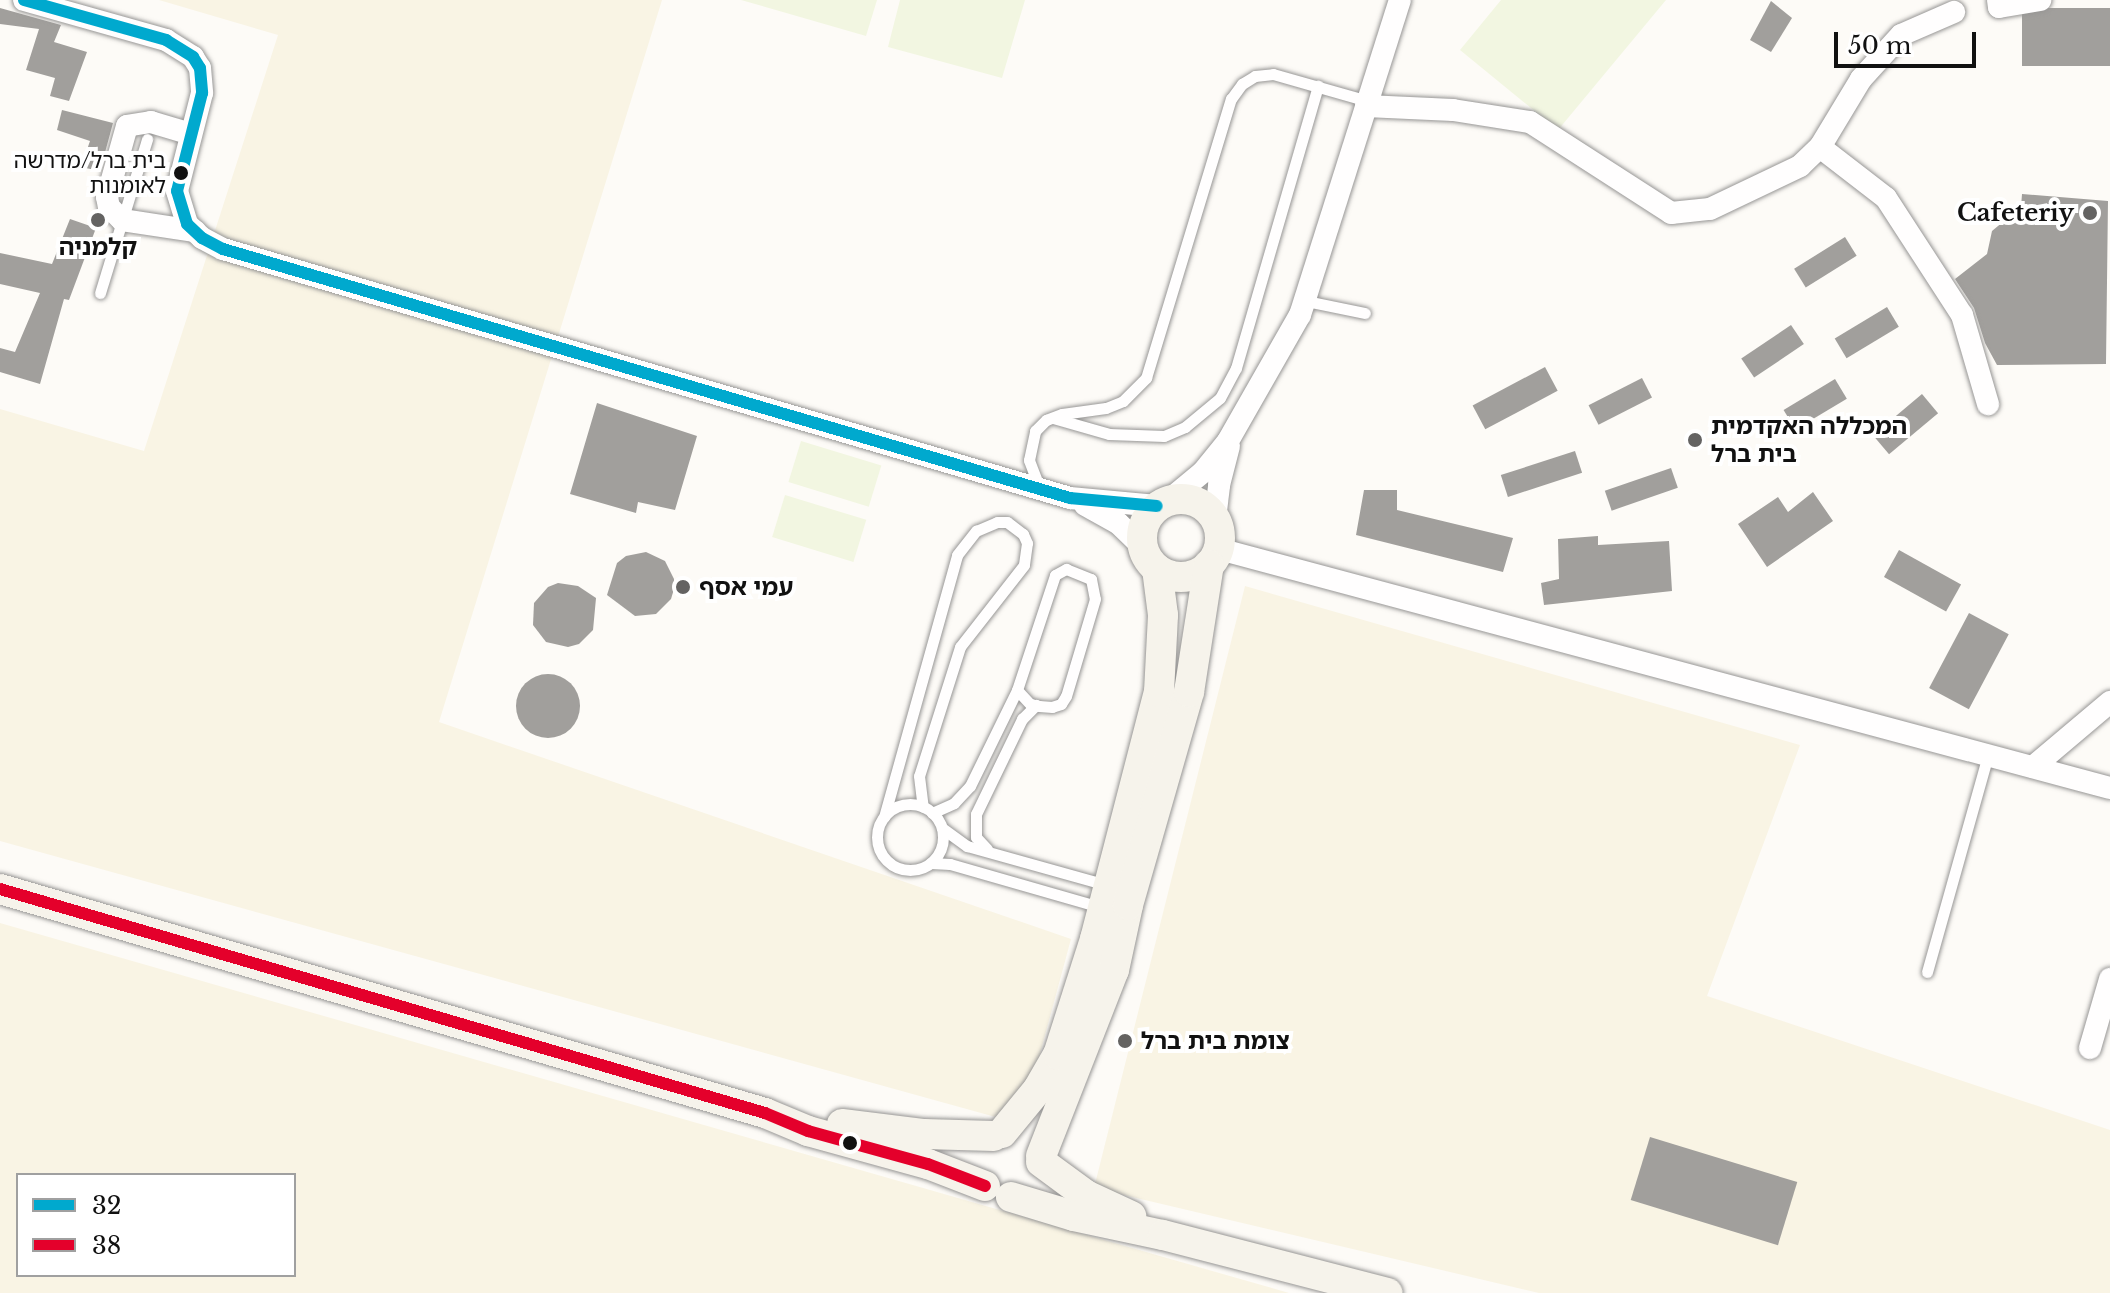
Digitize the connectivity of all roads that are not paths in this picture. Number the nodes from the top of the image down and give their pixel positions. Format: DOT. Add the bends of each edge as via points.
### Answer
graph roads {
  1 [pos="24,0"];
  2 [pos="1400,0"];
  3 [pos="1998,0"];
  4 [pos="2040,0"];
  5 [pos="1954,12"];
  6 [pos="1318,86"];
  7 [pos="1367,104"];
  8 [pos="191,134"];
  9 [pos="147,139"];
  10 [pos="1820,147"];
  11 [pos="122,220"];
  12 [pos="195,231"];
  13 [pos="100,293"];
  14 [pos="1306,301"];
  15 [pos="1365,313"];
  16 [pos="1988,404"];
  17 [pos="1052,418"];
  18 [pos="1233,433"];
  19 [pos="1041,490"];
  20 [pos="1070,498"];
  21 [pos="1163,504"];
  22 [pos="1215,544"];
  23 [pos="1150,558"];
  24 [pos="1017,690"];
  25 [pos="2110,702"];
  26 [pos="1036,705"];
  27 [pos="1988,755"];
  28 [pos="2033,767"];
  29 [pos="2110,788"];
  30 [pos="928,810"];
  31 [pos="884,817"];
  32 [pos="942,828"];
  33 [pos="990,852"];
  34 [pos="931,863"];
  35 [pos="0,889"];
  36 [pos="1112,899"];
  37 [pos="1927,972"];
  38 [pos="2110,979"];
  39 [pos="2090,1048"];
  40 [pos="765,1113"];
  41 [pos="998,1135"];
  42 [pos="1041,1159"];
  43 [pos="998,1192"];
  44 [pos="1163,1235"];
  45 [pos="1388,1293"];
  1 -- 8 [label="street" via="182,47 200,68 203,81"];
  2 -- 7 [label="street"];
  3 -- 4 [label="street" via="1999,7"];
  5 -- 10 [label="street" via="1901,35 1861,79"];
  6 -- 7 [label="lane"];
  6 -- 17 [label="lane" via="1273,74 1242,84 1231,99 1146,378 1123,401"];
  6 -- 17 [label="lane" via="1236,368 1220,398 1185,427 1164,436 1109,434"];
  7 -- 10 [label="street" via="1530,122 1671,213 1710,209 1800,166"];
  7 -- 14 [label="street"];
  8 -- 11 [label="street" via="151,122 127,126 107,197"];
  8 -- 12 [label="street" via="177,191 180,209"];
  9 -- 11 [label="lane"];
  10 -- 16 [label="street" via="1886,198 1962,315"];
  11 -- 12 [label="street"];
  11 -- 13 [label="lane"];
  12 -- 19 [label="street" via="236,255"];
  14 -- 15 [label="lane"];
  14 -- 18 [label="street"];
  17 -- 19 [label="lane" via="1035,431 1029,446"];
  18 -- 21 [label="street" via="1203,472"];
  18 -- 22 [label="street" via="1219,485"];
  19 -- 20 [label="street"];
  20 -- 21 [label="street"];
  20 -- 23 [label="street" via="1118,523"];
  21 -- 22 [label="main road" via="1193,500 1204,506"];
  21 -- 23 [label="main road" via="1143,527"];
  22 -- 23 [label="main road" via="1193,576 1179,577"];
  22 -- 27 [label="street"];
  22 -- 36 [label="main road" via="1189,692"];
  23 -- 36 [label="main road" via="1163,615 1159,692"];
  24 -- 26 [label="lane"];
  24 -- 26 [label="lane" via="1055,575 1066,569 1086,574 1095,599 1066,696 1052,707"];
  24 -- 30 [label="lane" via="970,786 954,803"];
  25 -- 28 [label="street"];
  26 -- 33 [label="lane" via="1022,719 976,814 976,837"];
  27 -- 28 [label="street"];
  27 -- 37 [label="lane"];
  28 -- 29 [label="street"];
  30 -- 31 [label="lane" via="903,805"];
  30 -- 31 [label="lane" via="919,776 960,647 1024,565 1027,543 1007,522 976,531 957,555"];
  30 -- 32 [label="lane"];
  31 -- 34 [label="lane" via="877,840 885,859 912,871"];
  32 -- 33 [label="lane" via="953,839"];
  32 -- 34 [label="lane" via="942,847"];
  33 -- 36 [label="lane"];
  34 -- 36 [label="lane"];
  35 -- 40 [label="main road"];
  36 -- 41 [label="main road" via="1058,1055 1038,1089"];
  36 -- 42 [label="main road" via="1114,970"];
  38 -- 39 [label="street"];
  40 -- 41 [label="main road" via="924,1134"];
  40 -- 43 [label="main road" via="808,1131 928,1164"];
  41 -- 42 [label="main road" via="1022,1134 1034,1143"];
  41 -- 43 [label="main road" via="983,1145 977,1159 978,1173"];
  42 -- 43 [label="main road" via="1036,1183 1025,1193"];
  42 -- 44 [label="main road" via="1086,1195"];
  43 -- 44 [label="main road" via="1074,1216"];
  44 -- 45 [label="main road"];
}
